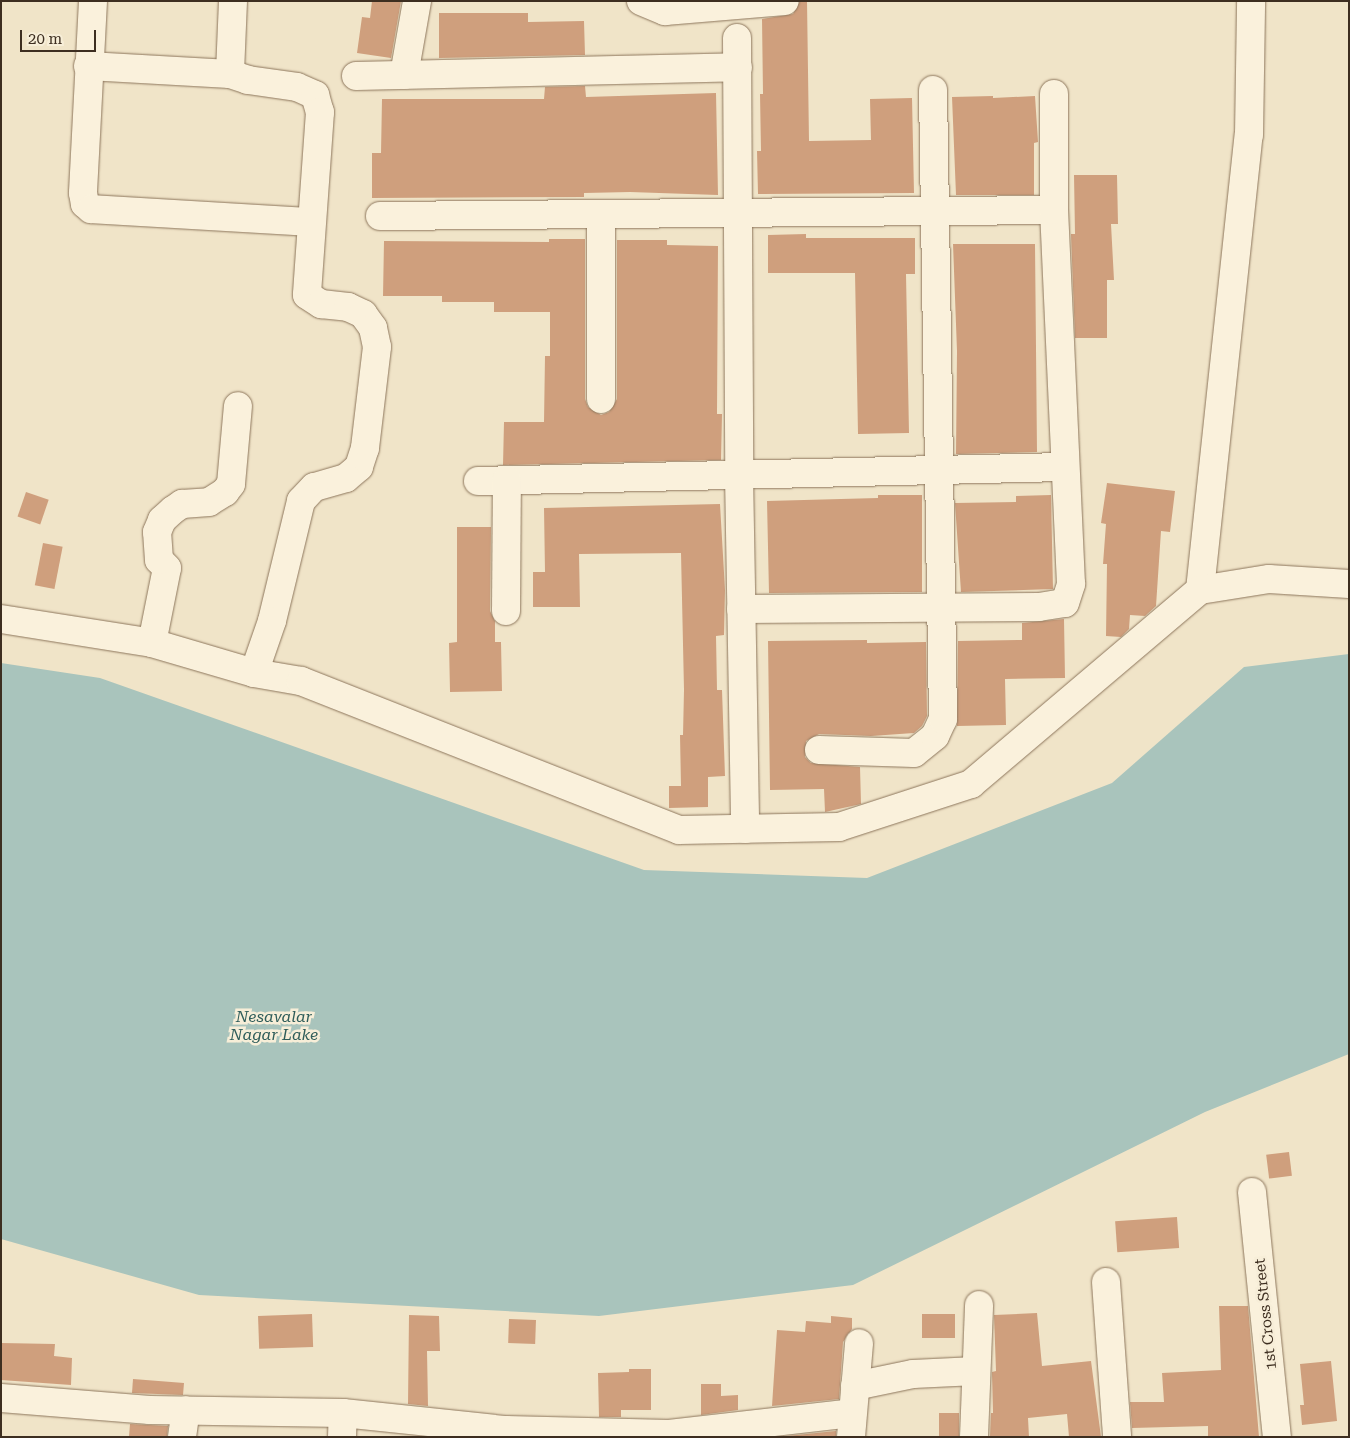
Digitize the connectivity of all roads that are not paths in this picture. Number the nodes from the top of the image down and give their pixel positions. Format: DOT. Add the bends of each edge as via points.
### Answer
graph roads {
  1 [pos="93,1"];
  2 [pos="233,1"];
  3 [pos="417,1"];
  4 [pos="642,1"];
  5 [pos="785,1"];
  6 [pos="1251,1"];
  7 [pos="738,38"];
  8 [pos="88,66"];
  9 [pos="738,67"];
  10 [pos="230,74"];
  11 [pos="404,75"];
  12 [pos="356,76"];
  13 [pos="933,90"];
  14 [pos="1054,94"];
  15 [pos="1054,210"];
  16 [pos="935,211"];
  17 [pos="738,214"];
  18 [pos="601,215"];
  19 [pos="380,216"];
  20 [pos="311,222"];
  21 [pos="601,399"];
  22 [pos="238,406"];
  23 [pos="1064,467"];
  24 [pos="939,468"];
  25 [pos="739,474"];
  26 [pos="507,480"];
  27 [pos="478,481"];
  28 [pos="1349,584"];
  29 [pos="1200,590"];
  30 [pos="741,609"];
  31 [pos="941,609"];
  32 [pos="506,611"];
  33 [pos="1,620"];
  34 [pos="152,643"];
  35 [pos="254,673"];
  36 [pos="819,750"];
  37 [pos="745,829"];
  38 [pos="1252,1192"];
  39 [pos="1106,1282"];
  40 [pos="979,1305"];
  41 [pos="859,1343"];
  42 [pos="976,1371"];
  43 [pos="855,1386"];
  44 [pos="1,1398"];
  45 [pos="186,1410"];
  46 [pos="342,1425"];
  47 [pos="852,1425"];
  48 [pos="506,1433"];
  49 [pos="669,1435"];
  50 [pos="182,1437"];
  51 [pos="974,1437"];
  52 [pos="1117,1437"];
  53 [pos="1277,1437"];
  1 -- 8 [label="street"];
  2 -- 10 [label="street"];
  3 -- 11 [label="street"];
  4 -- 5 [label="street" via="665,11"];
  6 -- 29 [label="street" via="1249,135"];
  7 -- 9 [label="street"];
  8 -- 10 [label="street"];
  8 -- 20 [label="street" via="83,193 90,209"];
  9 -- 11 [label="street"];
  9 -- 17 [label="street"];
  10 -- 20 [label="street" via="297,87 314,95 320,112"];
  11 -- 12 [label="street"];
  13 -- 16 [label="street"];
  14 -- 15 [label="street"];
  15 -- 16 [label="street"];
  15 -- 23 [label="street" via="1062,336"];
  16 -- 17 [label="street"];
  16 -- 24 [label="street"];
  17 -- 18 [label="street"];
  17 -- 25 [label="street"];
  18 -- 19 [label="street"];
  18 -- 21 [label="street"];
  20 -- 35 [label="street" via="307,295 321,304 348,307 363,314 373,328 377,347 370,411 359,467 346,478 314,487 301,501 272,621"];
  22 -- 34 [label="street" via="232,484 209,502 182,504 173,510 157,532 159,560 168,568"];
  23 -- 24 [label="street"];
  23 -- 31 [label="street" via="1071,584 1065,603 1039,607"];
  24 -- 25 [label="street"];
  24 -- 31 [label="street"];
  25 -- 26 [label="street"];
  25 -- 30 [label="street"];
  26 -- 27 [label="street"];
  26 -- 32 [label="street"];
  28 -- 29 [label="street" via="1269,579"];
  29 -- 37 [label="street" via="971,784 839,827"];
  30 -- 31 [label="street"];
  30 -- 37 [label="street"];
  31 -- 36 [label="street" via="943,719 935,736 914,753"];
  33 -- 34 [label="street"];
  34 -- 35 [label="street"];
  35 -- 37 [label="street" via="301,681 679,830"];
  38 -- 53 [label="street, 1st Cross Street"];
  39 -- 52 [label="street"];
  40 -- 42 [label="street"];
  41 -- 43 [label="street"];
  42 -- 43 [label="street" via="895,1376"];
  42 -- 51 [label="street"];
  43 -- 47 [label="street"];
  44 -- 45 [label="street"];
  45 -- 46 [label="street"];
  45 -- 50 [label="street"];
  46 -- 48 [label="street"];
  47 -- 49 [label="street"];
  48 -- 49 [label="street"];
}
